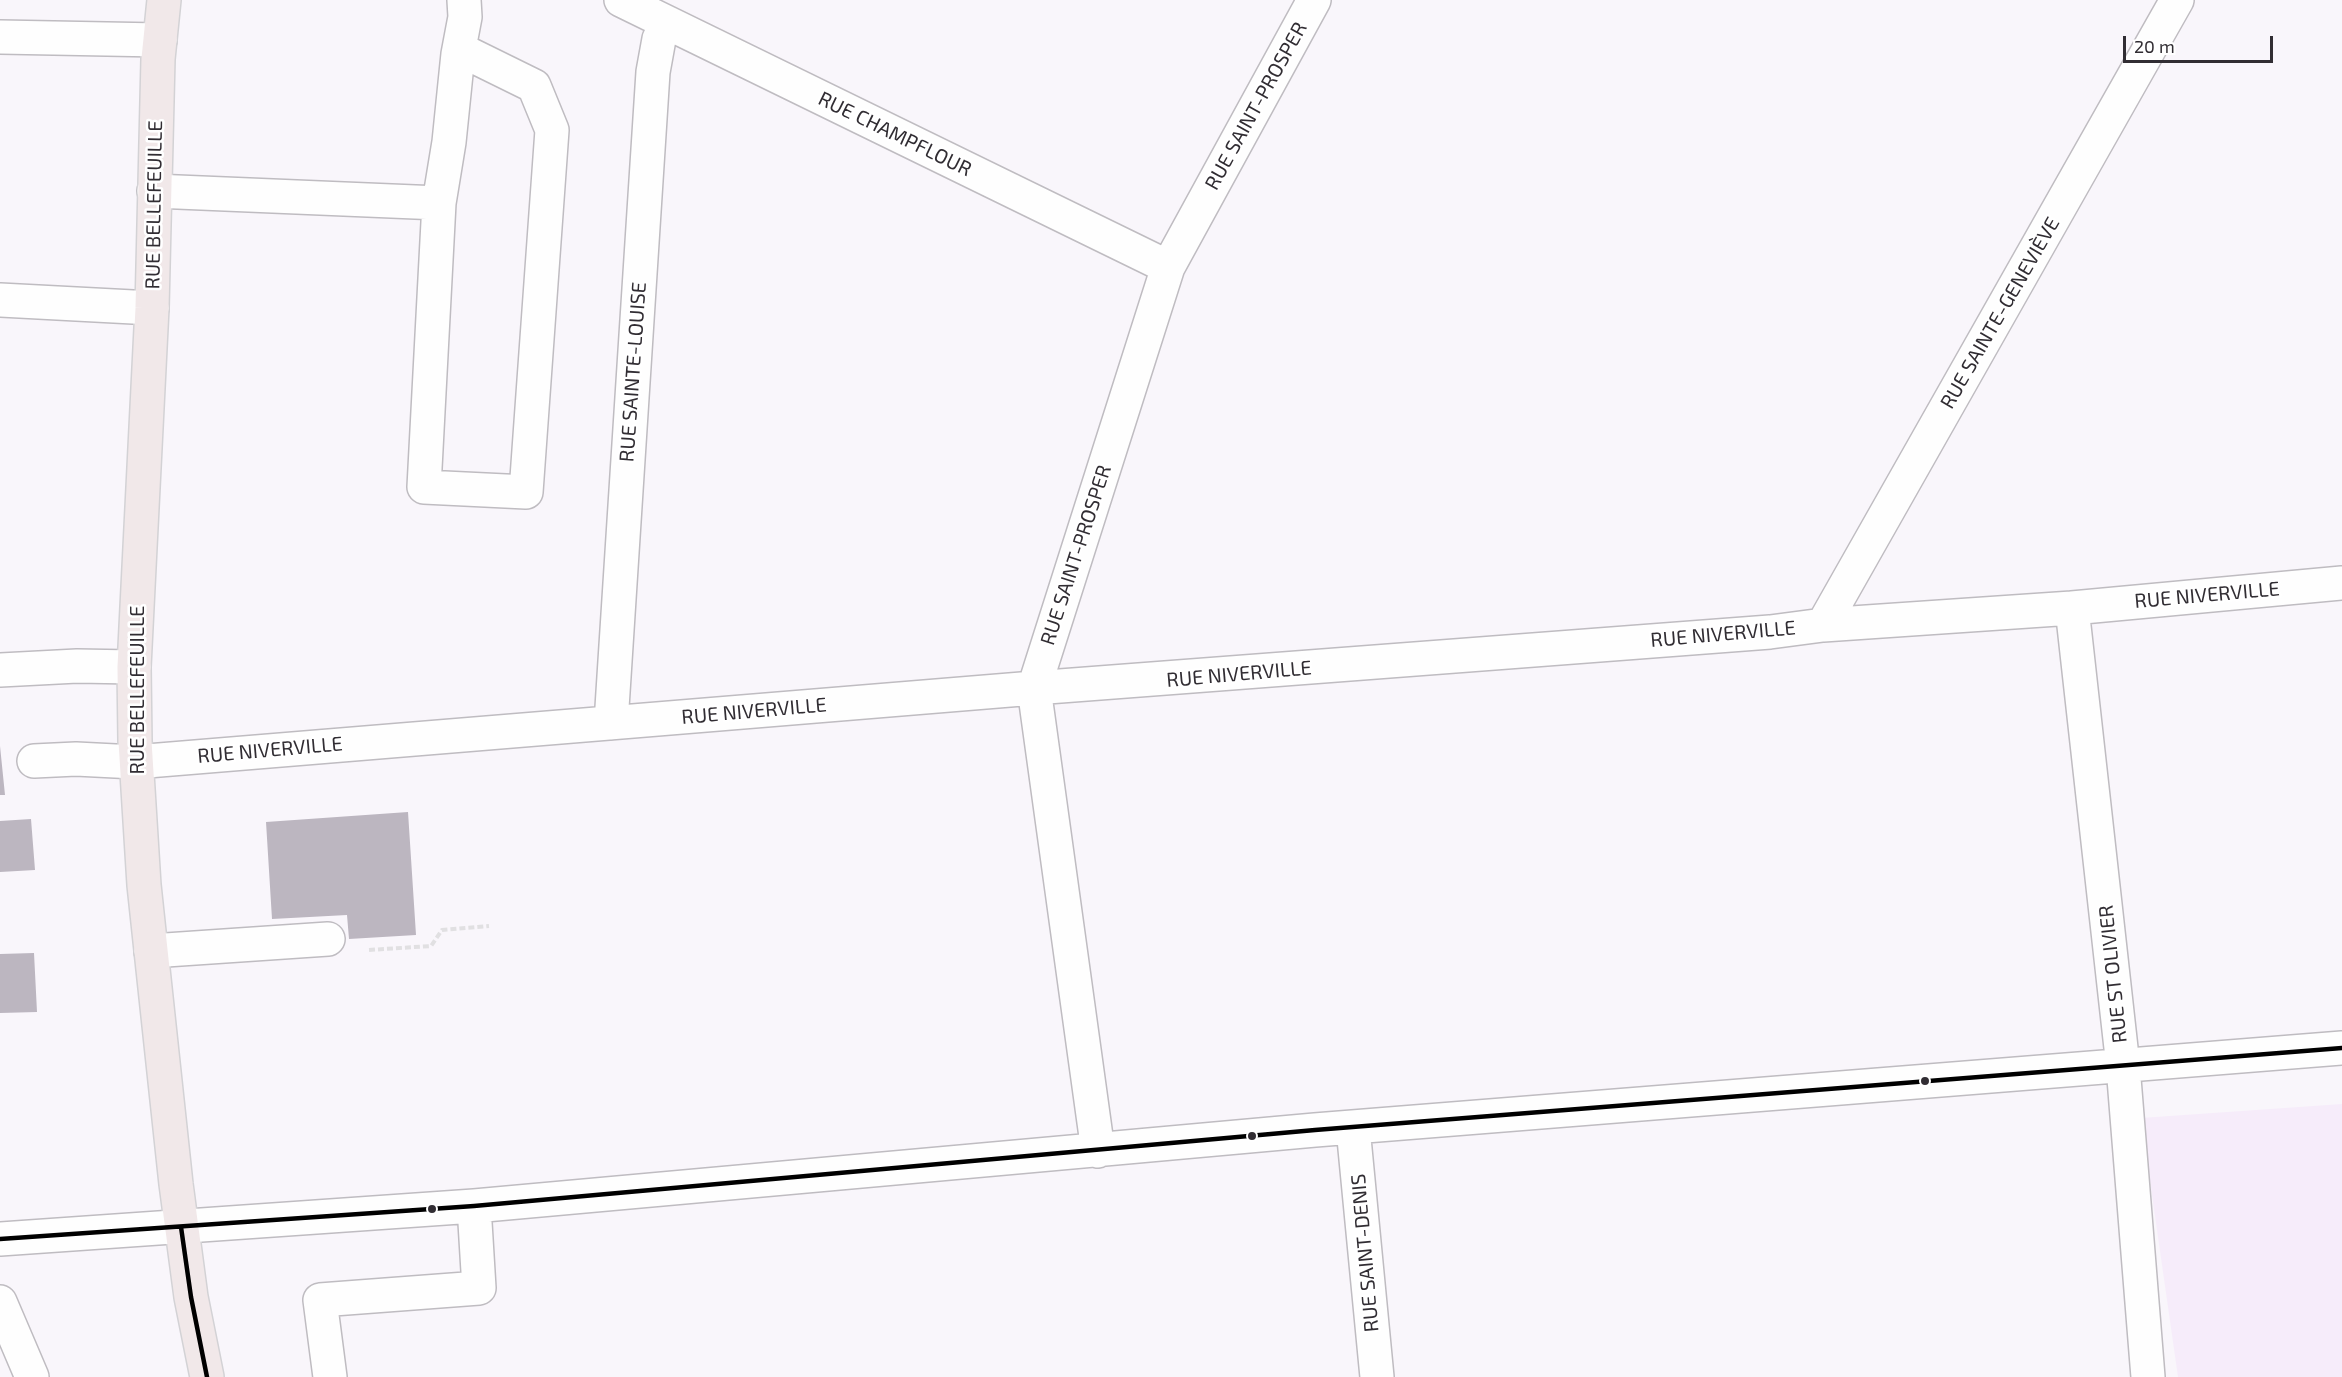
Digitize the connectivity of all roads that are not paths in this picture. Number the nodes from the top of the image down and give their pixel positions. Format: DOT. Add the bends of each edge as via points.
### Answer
graph roads {
  1 [pos="164,0"];
  2 [pos="464,0"];
  3 [pos="621,0"];
  4 [pos="1314,0"];
  5 [pos="2177,0"];
  6 [pos="667,22"];
  7 [pos="0,37"];
  8 [pos="160,40"];
  9 [pos="458,54"];
  10 [pos="154,191"];
  11 [pos="439,203"];
  12 [pos="1168,267"];
  13 [pos="0,300"];
  14 [pos="152,308"];
  15 [pos="2342,583"];
  16 [pos="2072,608"];
  17 [pos="1823,625"];
  18 [pos="134,667"];
  19 [pos="0,670"];
  20 [pos="1034,688"];
  21 [pos="611,723"];
  22 [pos="34,761"];
  23 [pos="135,762"];
  24 [pos="328,939"];
  25 [pos="151,951"];
  26 [pos="2342,1048"];
  27 [pos="2123,1066"];
  28 [pos="1353,1128"];
  29 [pos="1098,1151"];
  30 [pos="474,1206"];
  31 [pos="181,1227"];
  32 [pos="0,1239"];
  33 [pos="0,1302"];
  34 [pos="32,1377"];
  35 [pos="207,1377"];
  36 [pos="330,1377"];
  37 [pos="1377,1377"];
  38 [pos="2148,1377"];
  1 -- 8 [label="main road, RUE BELLEFEUILLE"];
  2 -- 9 [label="street"];
  3 -- 6 [label="street, RUE CHAMPFLOUR"];
  4 -- 12 [label="street, RUE SAINT-PROSPER"];
  5 -- 17 [label="street, RUE SAINTE-GENEVIÈVE"];
  6 -- 12 [label="street, RUE CHAMPFLOUR"];
  6 -- 21 [label="street, RUE SAINTE-LOUISE" via="659,39 653,72"];
  7 -- 8 [label="street"];
  8 -- 10 [label="main road, RUE BELLEFEUILLE"];
  9 -- 11 [label="street"];
  9 -- 11 [label="street" via="469,54 534,87 552,130 526,492 424,487"];
  10 -- 11 [label="street"];
  10 -- 14 [label="main road, RUE BELLEFEUILLE"];
  12 -- 20 [label="street, RUE SAINT-PROSPER"];
  13 -- 14 [label="street"];
  14 -- 18 [label="main road, RUE BELLEFEUILLE"];
  15 -- 16 [label="street, RUE NIVERVILLE"];
  16 -- 17 [label="street, RUE NIVERVILLE"];
  16 -- 27 [label="street, RUE ST OLIVIER"];
  17 -- 20 [label="street, RUE NIVERVILLE"];
  18 -- 19 [label="street"];
  18 -- 23 [label="main road, RUE BELLEFEUILLE"];
  20 -- 21 [label="street, RUE NIVERVILLE"];
  20 -- 29 [label="street, RUE SAINT-PROSPER"];
  21 -- 23 [label="street, RUE NIVERVILLE"];
  22 -- 23 [label="street, RUE NIVERVILLE"];
  23 -- 25 [label="main road, RUE BELLEFEUILLE"];
  24 -- 25 [label="street"];
  25 -- 31 [label="main road, RUE BELLEFEUILLE"];
  26 -- 27 [label="street"];
  27 -- 28 [label="street"];
  27 -- 38 [label="street, RUE ST OLIVIER"];
  28 -- 29 [label="street"];
  28 -- 37 [label="street, RUE SAINT-DENIS"];
  29 -- 30 [label="street"];
  30 -- 31 [label="street"];
  30 -- 36 [label="street" via="479,1288 320,1300"];
  31 -- 32 [label="street"];
  31 -- 35 [label="main road, RUE BELLEFEUILLE"];
  33 -- 34 [label="street"];
}
